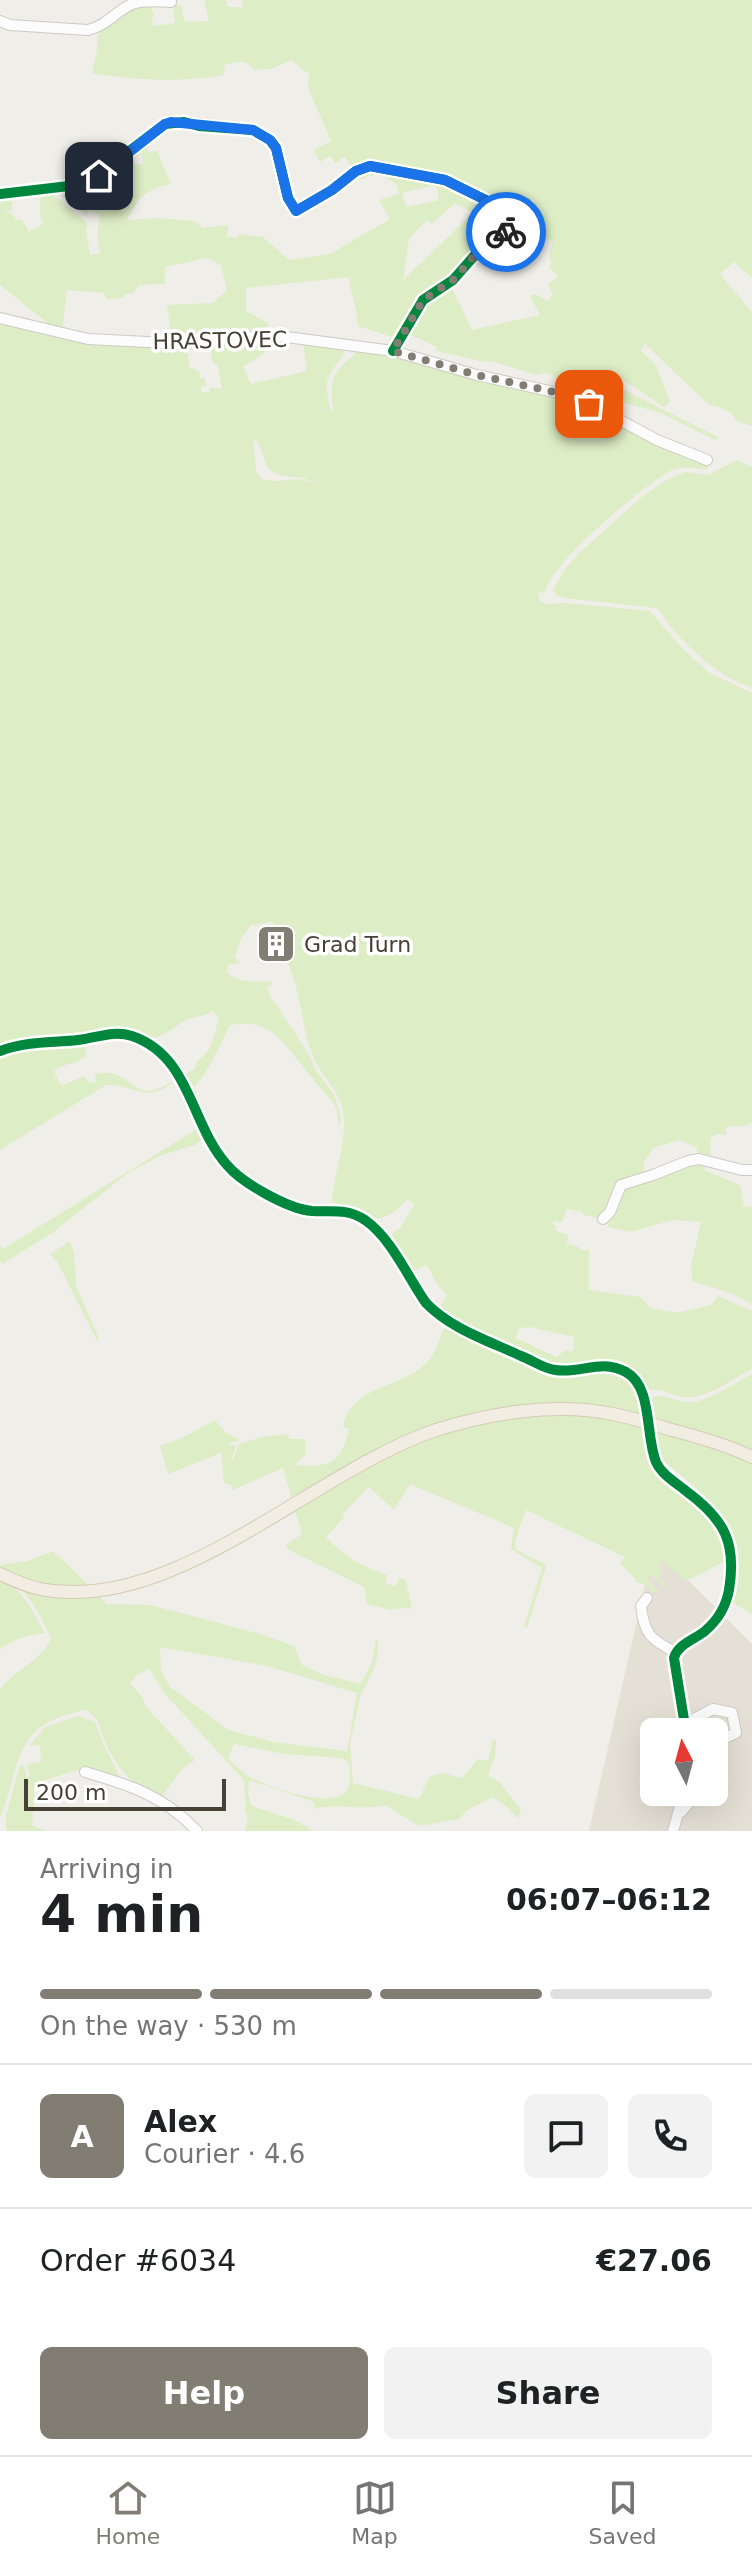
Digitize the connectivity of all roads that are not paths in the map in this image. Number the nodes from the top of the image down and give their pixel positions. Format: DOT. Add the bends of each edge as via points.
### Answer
graph roads {
  1 [pos="171,2"];
  2 [pos="0,21"];
  3 [pos="0,194"];
  4 [pos="0,318"];
  5 [pos="393,351"];
  6 [pos="707,460"];
  7 [pos="0,1051"];
  8 [pos="752,1170"];
  9 [pos="603,1219"];
  10 [pos="647,1423"];
  11 [pos="752,1457"];
  12 [pos="0,1574"];
  13 [pos="647,1598"];
  14 [pos="675,1652"];
  15 [pos="684,1718"];
  16 [pos="696,1718"];
  17 [pos="728,1737"];
  18 [pos="85,1772"];
  19 [pos="681,1806"];
  20 [pos="686,1806"];
  21 [pos="679,1814"];
  22 [pos="197,1831"];
  23 [pos="673,1831"];
  1 -- 2 [label="street" via="130,5 88,30"];
  3 -- 5 [label="street" via="86,184 165,124 184,122 253,130 270,140 296,211 370,166 445,180 514,214 517,227 498,235 453,280 423,300"];
  4 -- 5 [label="street, HRASTOVEC" via="88,339 187,344 279,336"];
  5 -- 6 [label="street, HRASTOVEC" via="577,397"];
  7 -- 10 [label="street" via="118,1033 149,1044 179,1072 214,1148 243,1179 299,1209 347,1211 364,1220 383,1237 434,1312 471,1333 554,1370 609,1365 629,1374 642,1389"];
  8 -- 9 [label="street" via="688,1161 621,1185"];
  10 -- 11 [label="main road"];
  10 -- 12 [label="main road" via="556,1410 472,1420 396,1446 201,1557 153,1576 112,1588 59,1591"];
  10 -- 14 [label="street" via="656,1463 703,1504 730,1547 730,1587 721,1613"];
  13 -- 14 [label="street" via="641,1606 643,1623 652,1639"];
  14 -- 15 [label="street"];
  16 -- 17 [label="street" via="713,1709 732,1713 736,1733"];
  18 -- 22 [label="street" via="157,1798"];
  19 -- 21 [label="street"];
  20 -- 21 [label="street"];
  21 -- 23 [label="street"];
}
